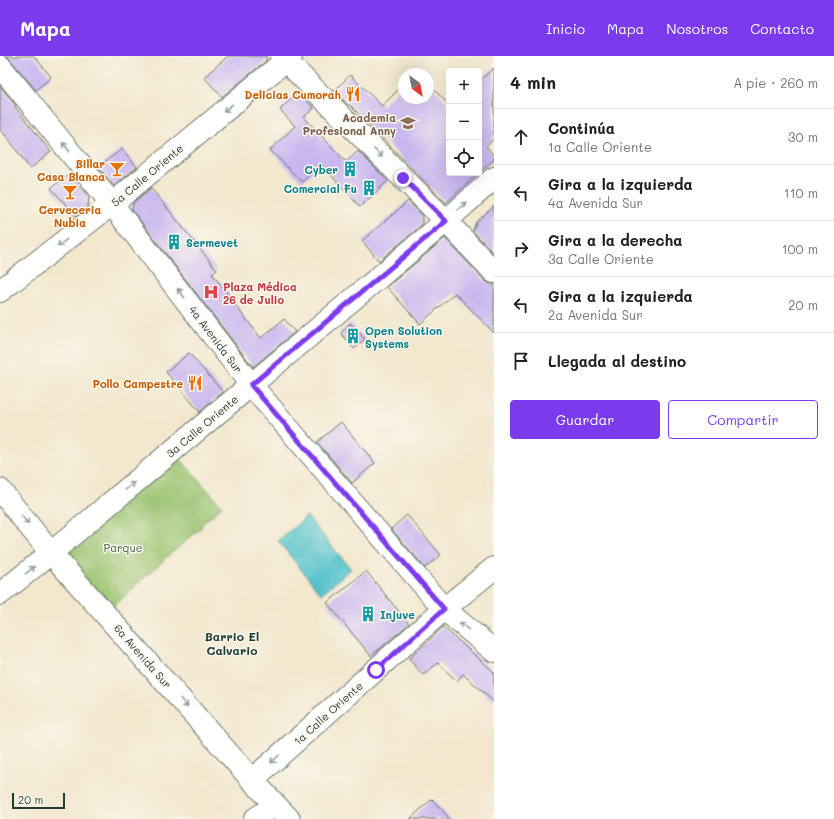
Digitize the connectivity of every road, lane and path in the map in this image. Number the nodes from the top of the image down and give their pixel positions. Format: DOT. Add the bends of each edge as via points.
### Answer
graph roads {
  1 [pos="286,57"];
  2 [pos="0,66"];
  3 [pos="494,178"];
  4 [pos="112,204"];
  5 [pos="446,221"];
  6 [pos="494,272"];
  7 [pos="0,291"];
  8 [pos="251,385"];
  9 [pos="0,490"];
  10 [pos="51,553"];
  11 [pos="494,568"];
  12 [pos="0,594"];
  13 [pos="444,609"];
  14 [pos="494,651"];
  15 [pos="252,780"];
  16 [pos="282,812"];
  17 [pos="256,819"];
  1 -- 4 [label="street, 5a Calle Oriente, one-way"];
  1 -- 5 [label="street, one-way"];
  4 -- 2 [label="street, 4a Avenida Sur, one-way"];
  5 -- 3 [label="street, 3a Calle Oriente, one-way"];
  4 -- 7 [label="street, 5a Calle Oriente, one-way"];
  8 -- 4 [label="street, 4a Avenida Sur, one-way"];
  5 -- 6 [label="street"];
  5 -- 8 [label="street, 3a Calle Oriente"];
  10 -- 8 [label="street, 3a Calle Oriente, one-way"];
  8 -- 13 [label="street, 4a Avenida Sur"];
  9 -- 10 [label="street, 6a Avenida Sur, one-way"];
  12 -- 10 [label="street, 3a Calle Oriente, one-way"];
  10 -- 15 [label="street, 6a Avenida Sur, one-way"];
  11 -- 13 [label="street, 1a Calle Oriente"];
  14 -- 13 [label="street, 4a Avenida Sur, one-way"];
  13 -- 15 [label="street, 1a Calle Oriente, one-way"];
  15 -- 16 [label="street, 6a Avenida Sur"];
  16 -- 17 [label="street"];
}
